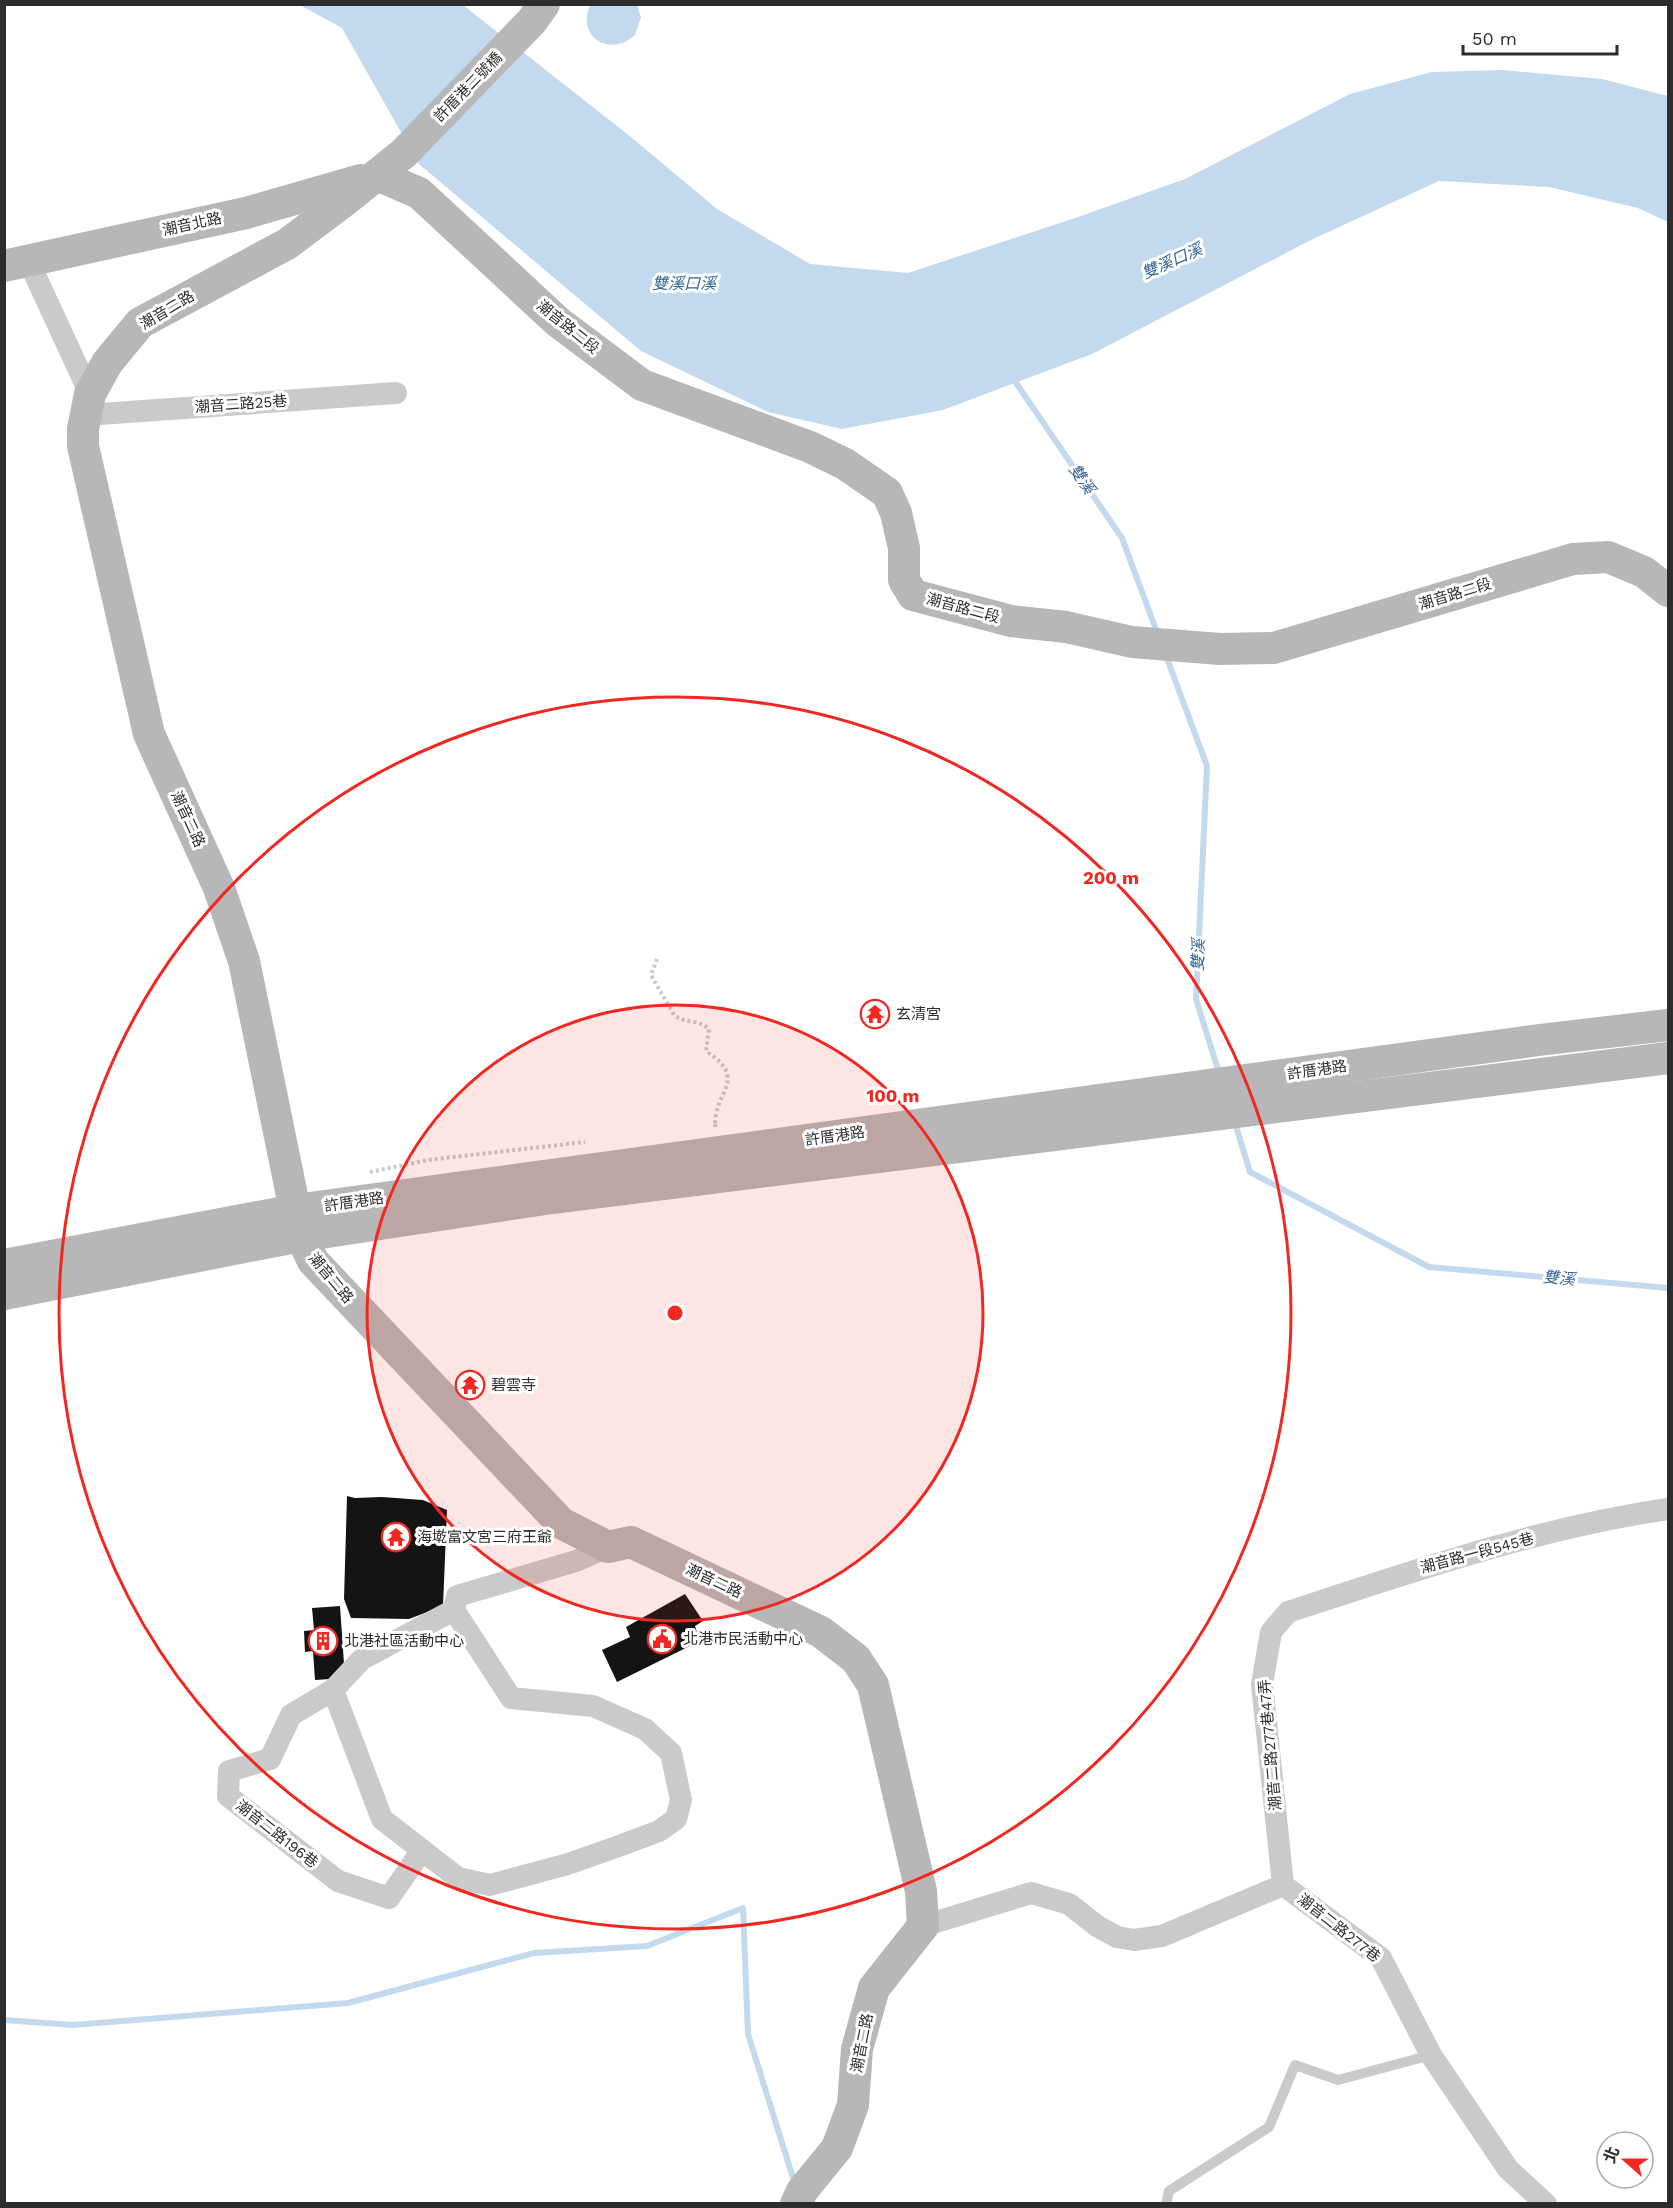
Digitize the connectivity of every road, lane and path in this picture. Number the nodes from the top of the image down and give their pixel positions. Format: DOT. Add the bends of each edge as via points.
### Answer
graph roads {
  1 [pos="538,13"];
  2 [pos="404,153"];
  3 [pos="377,176"];
  4 [pos="16,263"];
  5 [pos="396,393"];
  6 [pos="88,404"];
  7 [pos="1668,591"];
  8 [pos="657,959"];
  9 [pos="1668,1025"];
  10 [pos="1668,1058"];
  11 [pos="716,1127"];
  12 [pos="298,1223"];
  13 [pos="4,1265"];
  14 [pos="4,1294"];
  15 [pos="1668,1509"];
  16 [pos="608,1547"];
  17 [pos="454,1610"];
  18 [pos="1288,1612"];
  19 [pos="333,1690"];
  20 [pos="422,1850"];
  21 [pos="1283,1885"];
  22 [pos="923,1926"];
  23 [pos="1431,2055"];
  24 [pos="796,2204"];
  25 [pos="1166,2204"];
  26 [pos="1546,2204"];
  1 -- 2 [label="street, 許厝港二號橋"];
  2 -- 3 [label="street, 潮音二路"];
  3 -- 4 [label="street, 潮音北路" via="246,213"];
  3 -- 6 [label="street, 潮音二路" via="287,244 140,323 107,363"];
  3 -- 7 [label="street, 潮音路二段" via="419,193 558,322 642,385 810,447 845,464 887,493 904,548 904,580 913,595 1011,621 1066,627 1132,642 1220,649 1274,648 1573,559 1608,558 1644,572"];
  4 -- 6 [label="street"];
  5 -- 6 [label="street, 潮音二路25巷"];
  6 -- 12 [label="street, 潮音二路" via="83,446 149,734 219,888 243,961"];
  8 -- 11 [label="path" via="651,975 674,1015 703,1023 709,1029 706,1051 727,1070 727,1088 716,1111"];
  9 -- 12 [label="street, 許厝港路" via="1223,1083"];
  10 -- 12 [label="street, 許厝港路" via="552,1198"];
  12 -- 13 [label="street, 許厝港路"];
  12 -- 14 [label="street, 許厝港路"];
  12 -- 16 [label="street, 潮音二路" via="313,1261 561,1523"];
  15 -- 18 [label="street, 潮音路一段545巷" via="1627,1515 1461,1555"];
  16 -- 17 [label="street, 潮音二路196巷" via="576,1561 457,1596"];
  16 -- 22 [label="street, 潮音二路" via="631,1542 821,1632 856,1659 873,1685 921,1891"];
  17 -- 19 [label="street, 潮音二路196巷" via="362,1659"];
  17 -- 20 [label="street" via="511,1698 593,1706 645,1729 671,1754 681,1800 676,1820 659,1831 568,1864 490,1885 458,1878"];
  18 -- 21 [label="street, 潮音二路277巷47弄" via="1271,1632 1262,1684"];
  19 -- 20 [label="street" via="382,1819"];
  19 -- 20 [label="street, 潮音二路196巷" via="291,1715 270,1759 229,1771 228,1796 338,1881 389,1898"];
  21 -- 22 [label="street, 潮音二路277巷" via="1162,1936 1134,1940 1117,1937 1097,1926 1069,1904 1031,1893"];
  21 -- 23 [label="street, 潮音二路277巷" via="1381,1958"];
  22 -- 24 [label="street, 潮音二路" via="874,1988 857,2049 853,2105 837,2148 802,2190"];
  23 -- 25 [label="lane" via="1338,2080 1295,2065 1269,2127 1169,2191"];
  23 -- 26 [label="street, 潮音二路277巷" via="1508,2169"];
}
